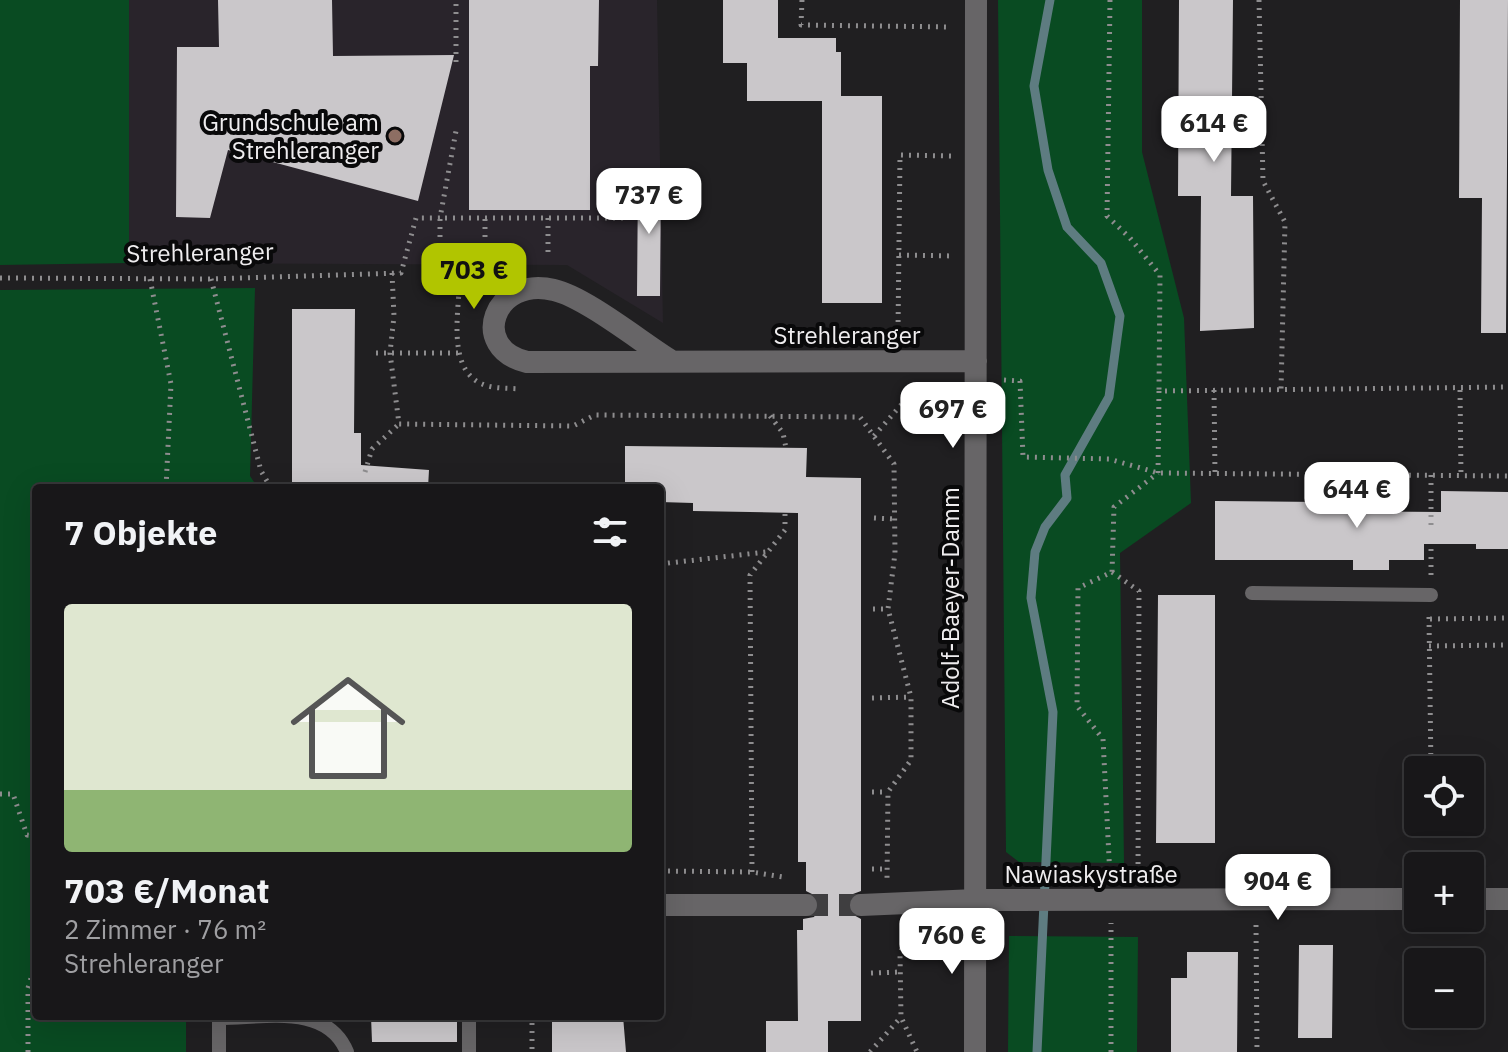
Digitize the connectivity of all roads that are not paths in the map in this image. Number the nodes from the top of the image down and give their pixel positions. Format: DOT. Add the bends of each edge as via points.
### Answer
graph roads {
  1 [pos="976,0"];
  2 [pos="670,360"];
  3 [pos="976,361"];
  4 [pos="1252,593"];
  5 [pos="1431,595"];
  6 [pos="1404,899"];
  7 [pos="1484,899"];
  8 [pos="1508,899"];
  9 [pos="976,900"];
  10 [pos="664,905"];
  11 [pos="806,905"];
  12 [pos="861,905"];
  13 [pos="219,1020"];
  14 [pos="319,1020"];
  15 [pos="469,1020"];
  16 [pos="219,1052"];
  17 [pos="347,1052"];
  18 [pos="469,1052"];
  19 [pos="975,1052"];
  1 -- 3 [label="street, Adolf-Baeyer-Damm"];
  2 -- 2 [label="street, Strehleranger" via="557,290 512,292 503,300 494,325 499,346 515,359 648,364"];
  2 -- 3 [label="street, Strehleranger"];
  3 -- 9 [label="street, Adolf-Baeyer-Damm"];
  4 -- 5 [label="lane"];
  6 -- 9 [label="street, Nawiaskystraße"];
  7 -- 8 [label="street"];
  9 -- 12 [label="street, Nawiaskystraße"];
  9 -- 19 [label="street, Adolf-Baeyer-Damm"];
  10 -- 11 [label="street"];
  13 -- 16 [label="lane"];
  14 -- 17 [label="lane" via="340,1035"];
  15 -- 18 [label="lane"];
}
